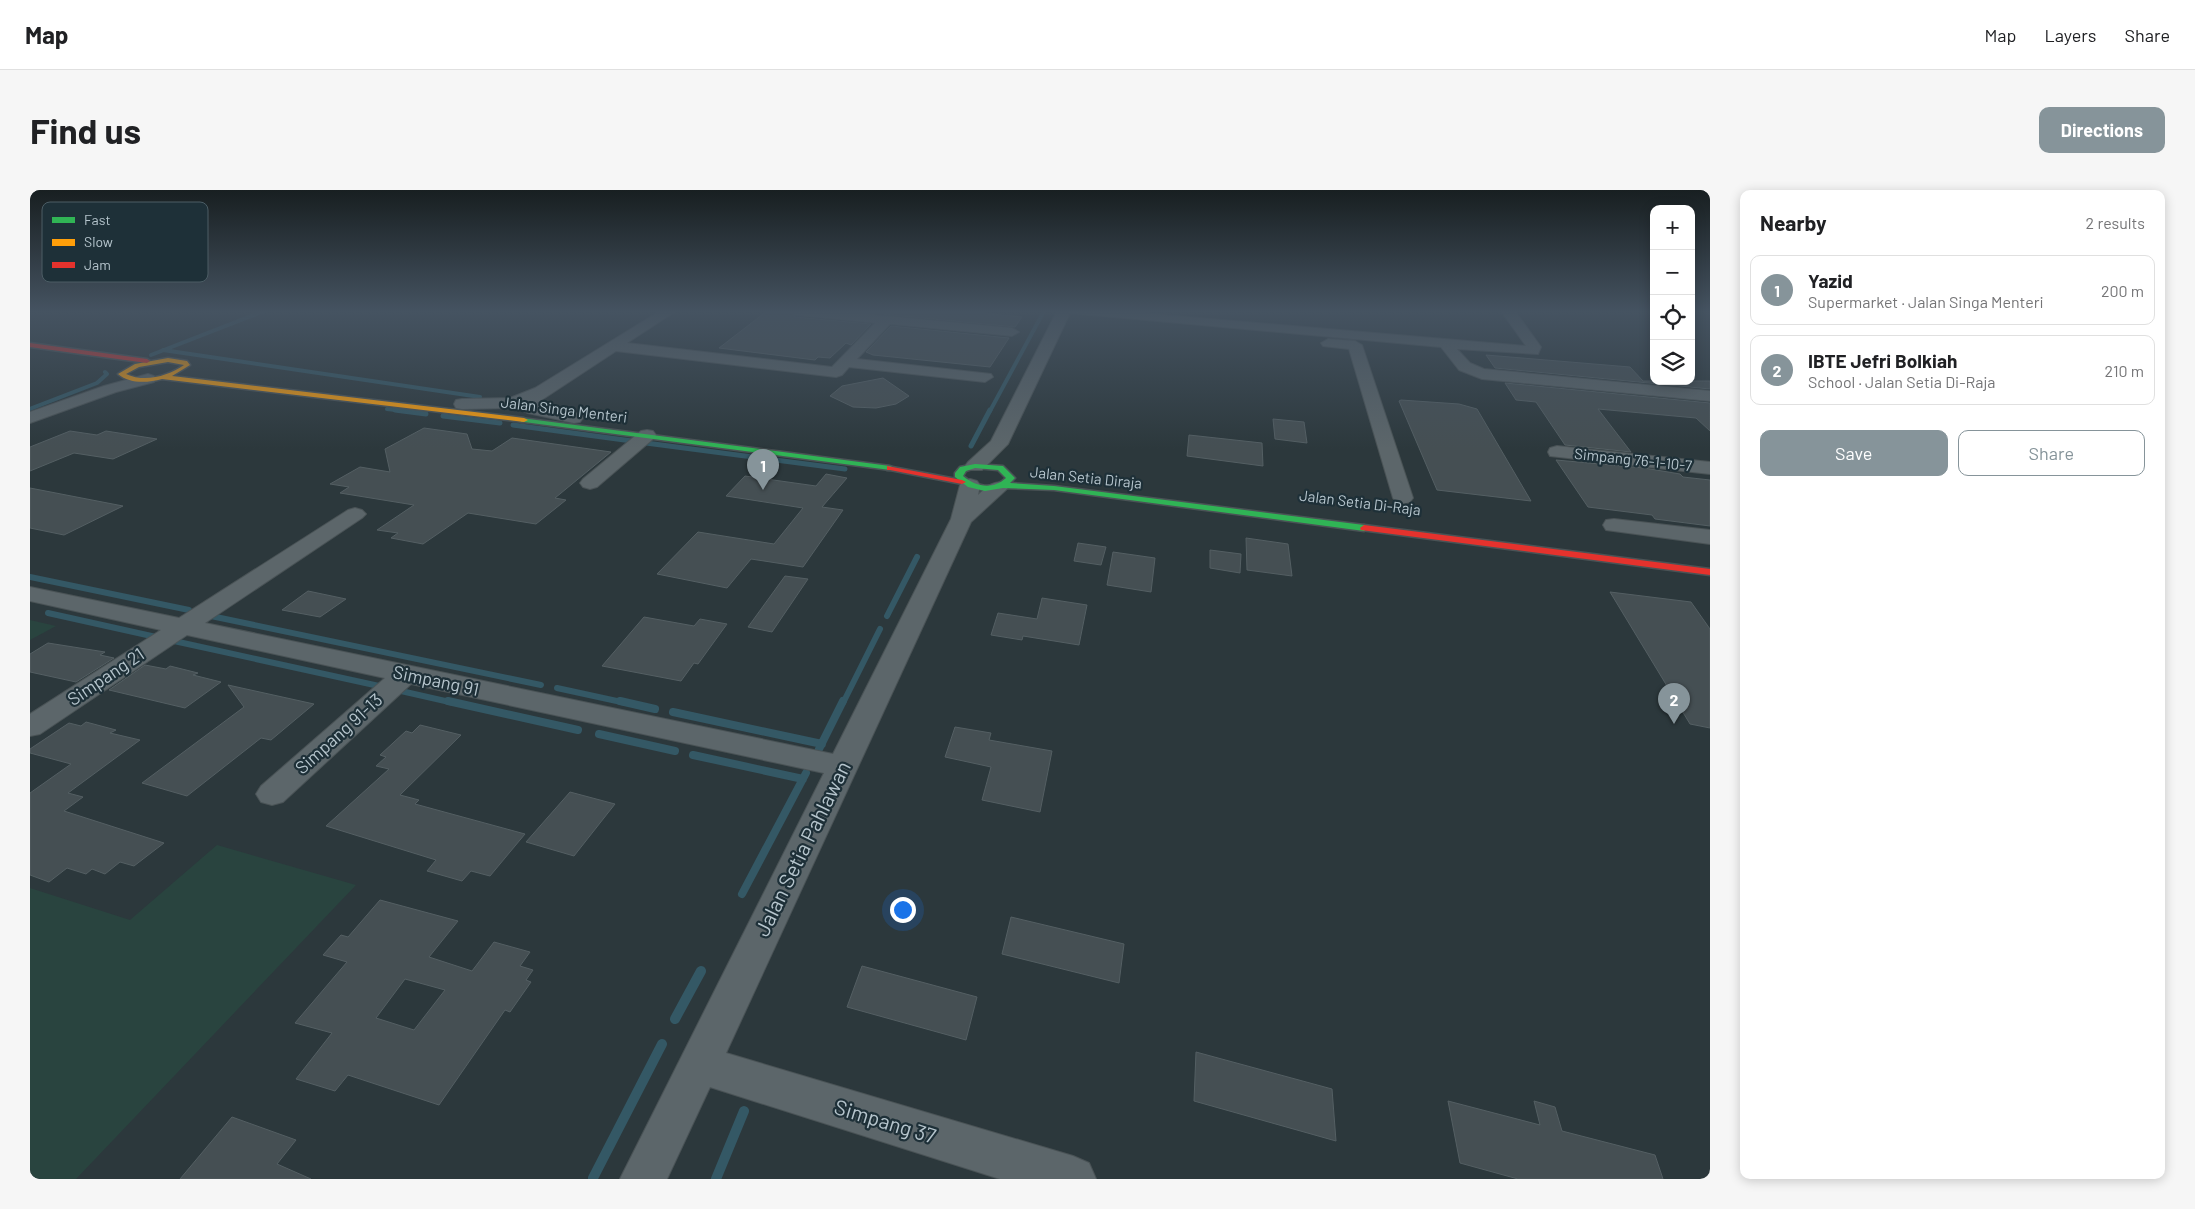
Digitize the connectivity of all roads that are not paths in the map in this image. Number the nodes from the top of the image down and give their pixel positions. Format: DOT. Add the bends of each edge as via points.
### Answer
graph roads {
  1 [pos="56,357"];
  2 [pos="112,357"];
  3 [pos="594,357"];
  4 [pos="708,357"];
  5 [pos="850,357"];
  6 [pos="1041,357"];
  7 [pos="1359,357"];
  8 [pos="1454,357"];
  9 [pos="156,361"];
  10 [pos="845,362"];
  11 [pos="195,368"];
  12 [pos="123,372"];
  13 [pos="985,377"];
  14 [pos="154,378"];
  15 [pos="541,391"];
  16 [pos="1710,396"];
  17 [pos="462,404"];
  18 [pos="30,417"];
  19 [pos="574,418"];
  20 [pos="647,435"];
  21 [pos="999,444"];
  22 [pos="1557,452"];
  23 [pos="920,461"];
  24 [pos="947,464"];
  25 [pos="1710,468"];
  26 [pos="969,475"];
  27 [pos="1002,478"];
  28 [pos="590,483"];
  29 [pos="1404,498"];
  30 [pos="1167,502"];
  31 [pos="354,514"];
  32 [pos="962,519"];
  33 [pos="1614,525"];
  34 [pos="1710,537"];
  35 [pos="1710,562"];
  36 [pos="1710,572"];
  37 [pos="30,594"];
  38 [pos="181,627"];
  39 [pos="406,674"];
  40 [pos="30,727"];
  41 [pos="843,767"];
  42 [pos="272,794"];
  43 [pos="698,1064"];
  44 [pos="643,1179"];
  45 [pos="1073,1179"];
  1 -- 12 [label="main road" via="105,365"];
  2 -- 9 [label="main road"];
  3 -- 15 [label="street"];
  4 -- 10 [label="street" via="836,372"];
  5 -- 10 [label="street"];
  6 -- 21 [label="street"];
  7 -- 29 [label="street"];
  8 -- 16 [label="street" via="1472,372 1482,374"];
  9 -- 11 [label="main road, Jalan Singa Menteri" via="178,360"];
  9 -- 12 [label="main road"];
  10 -- 13 [label="street"];
  11 -- 14 [label="main road"];
  11 -- 17 [label="main road, Jalan Singa Menteri"];
  12 -- 14 [label="main road, Jalan Singa Menteri" via="128,379"];
  12 -- 18 [label="street" via="112,382"];
  14 -- 18 [label="street" via="110,389"];
  14 -- 20 [label="main road, Jalan Singa Menteri"];
  15 -- 17 [label="street" via="512,403"];
  15 -- 19 [label="street" via="528,402 529,407"];
  17 -- 19 [label="main road, Jalan Singa Menteri"];
  19 -- 23 [label="main road, Jalan Singa Menteri"];
  20 -- 26 [label="main road, Jalan Singa Menteri" via="904,470"];
  20 -- 28 [label="street"];
  21 -- 26 [label="street"];
  21 -- 27 [label="street"];
  22 -- 25 [label="street, Simpang 76-1-10-7"];
  24 -- 26 [label="main road"];
  26 -- 27 [label="main road" via="990,466"];
  26 -- 27 [label="main road" via="984,488"];
  26 -- 32 [label="street, Jalan Setia Pahlawan"];
  27 -- 30 [label="main road, Jalan Setia Diraja"];
  27 -- 32 [label="street, Jalan Setia Pahlawan"];
  27 -- 35 [label="main road, Jalan Setia Di-Raja"];
  30 -- 36 [label="main road, Jalan Setia Di-Raja"];
  31 -- 38 [label="street, Simpang 21"];
  32 -- 41 [label="street, Jalan Setia Pahlawan"];
  33 -- 34 [label="street"];
  37 -- 38 [label="street, Simpang 91"];
  38 -- 39 [label="street, Simpang 91"];
  38 -- 40 [label="street, Simpang 21"];
  39 -- 41 [label="street, Simpang 91"];
  39 -- 42 [label="street, Simpang 91-13"];
  41 -- 43 [label="street, Jalan Setia Pahlawan"];
  43 -- 44 [label="street, Jalan Setia Pahlawan"];
  43 -- 45 [label="street, Simpang 37"];
}
